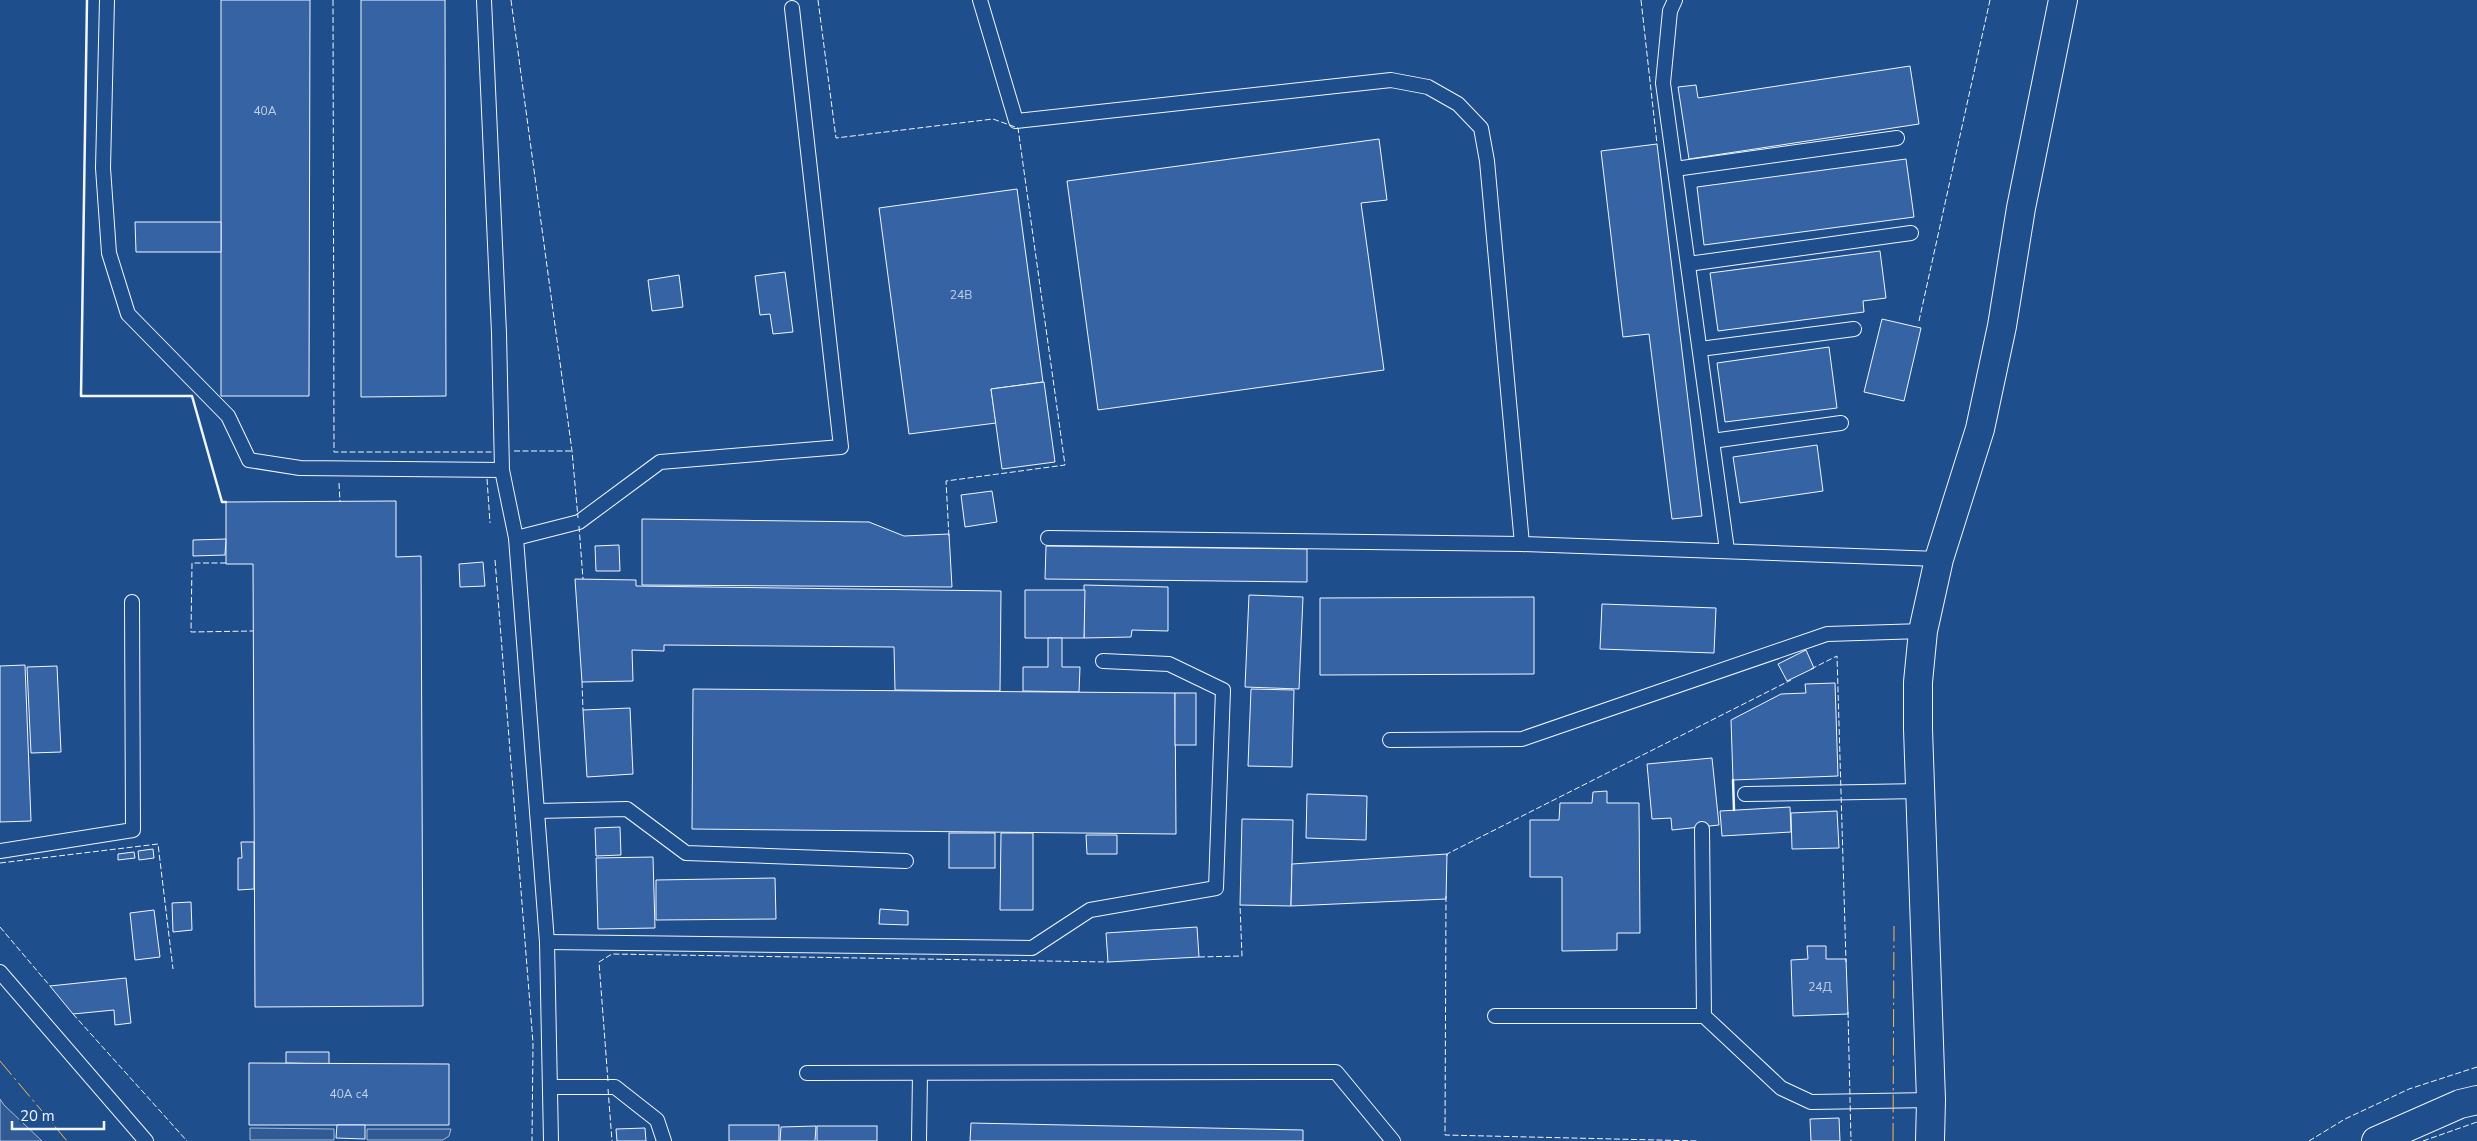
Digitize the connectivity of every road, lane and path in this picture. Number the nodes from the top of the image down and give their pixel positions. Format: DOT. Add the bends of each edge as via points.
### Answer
graph roads {
  1 [pos="107,0"];
  2 [pos="484,0"];
  3 [pos="980,0"];
  4 [pos="1676,0"];
  5 [pos="2062,0"];
  6 [pos="792,8"];
  7 [pos="1898,138"];
  8 [pos="1675,169"];
  9 [pos="1911,233"];
  10 [pos="1688,264"];
  11 [pos="1854,329"];
  12 [pos="1700,349"];
  13 [pos="1841,423"];
  14 [pos="1712,442"];
  15 [pos="502,470"];
  16 [pos="516,538"];
  17 [pos="1048,538"];
  18 [pos="1522,544"];
  19 [pos="1727,550"];
  20 [pos="1939,559"];
  21 [pos="132,602"];
  22 [pos="1923,631"];
  23 [pos="1104,661"];
  24 [pos="1390,740"];
  25 [pos="1921,791"];
  26 [pos="1745,794"];
  27 [pos="537,811"];
  28 [pos="1702,829"];
  29 [pos="0,851"];
  30 [pos="906,861"];
  31 [pos="547,942"];
  32 [pos="0,972"];
  33 [pos="1495,1016"];
  34 [pos="1704,1016"];
  35 [pos="807,1073"];
  36 [pos="920,1073"];
  37 [pos="550,1087"];
  38 [pos="1931,1100"];
  39 [pos="2477,1100"];
  40 [pos="146,1141"];
  41 [pos="552,1141"];
  42 [pos="664,1141"];
  43 [pos="919,1141"];
  44 [pos="1394,1141"];
  45 [pos="1930,1141"];
  46 [pos="2376,1141"];
  1 -- 15 [label="lane" via="103,168 109,253 128,314 228,416 249,460 300,468"];
  2 -- 15 [label="lane" via="500,333"];
  3 -- 18 [label="lane" via="1016,120 1391,80 1428,87 1458,104 1481,128 1488,161"];
  4 -- 8 [label="lane" via="1670,11 1663,83"];
  5 -- 20 [label="street" via="1980,430"];
  6 -- 16 [label="lane" via="841,446 660,462 579,522"];
  7 -- 8 [label="lane"];
  8 -- 10 [label="lane"];
  9 -- 10 [label="lane"];
  10 -- 12 [label="lane"];
  11 -- 12 [label="lane"];
  12 -- 14 [label="lane"];
  13 -- 14 [label="lane"];
  14 -- 19 [label="lane"];
  15 -- 16 [label="lane"];
  16 -- 27 [label="lane"];
  17 -- 18 [label="lane"];
  18 -- 19 [label="lane"];
  19 -- 20 [label="lane"];
  20 -- 22 [label="street"];
  21 -- 29 [label="lane" via="133,830"];
  22 -- 24 [label="lane" via="1827,634 1522,739"];
  22 -- 25 [label="street" via="1918,682"];
  23 -- 31 [label="lane" via="1168,664 1223,690 1216,888 1090,910 1032,948"];
  25 -- 26 [label="lane"];
  25 -- 38 [label="street"];
  27 -- 30 [label="lane" via="627,809 686,853"];
  27 -- 31 [label="lane"];
  28 -- 34 [label="lane"];
  31 -- 37 [label="lane"];
  32 -- 40 [label="lane"];
  33 -- 34 [label="lane"];
  34 -- 38 [label="lane" via="1781,1088 1810,1102"];
  35 -- 36 [label="lane"];
  36 -- 43 [label="lane"];
  36 -- 44 [label="lane" via="1336,1072"];
  37 -- 41 [label="lane"];
  37 -- 42 [label="lane" via="615,1086 657,1120"];
  38 -- 45 [label="street"];
  39 -- 46 [label="street" via="2460,1104"];
}
